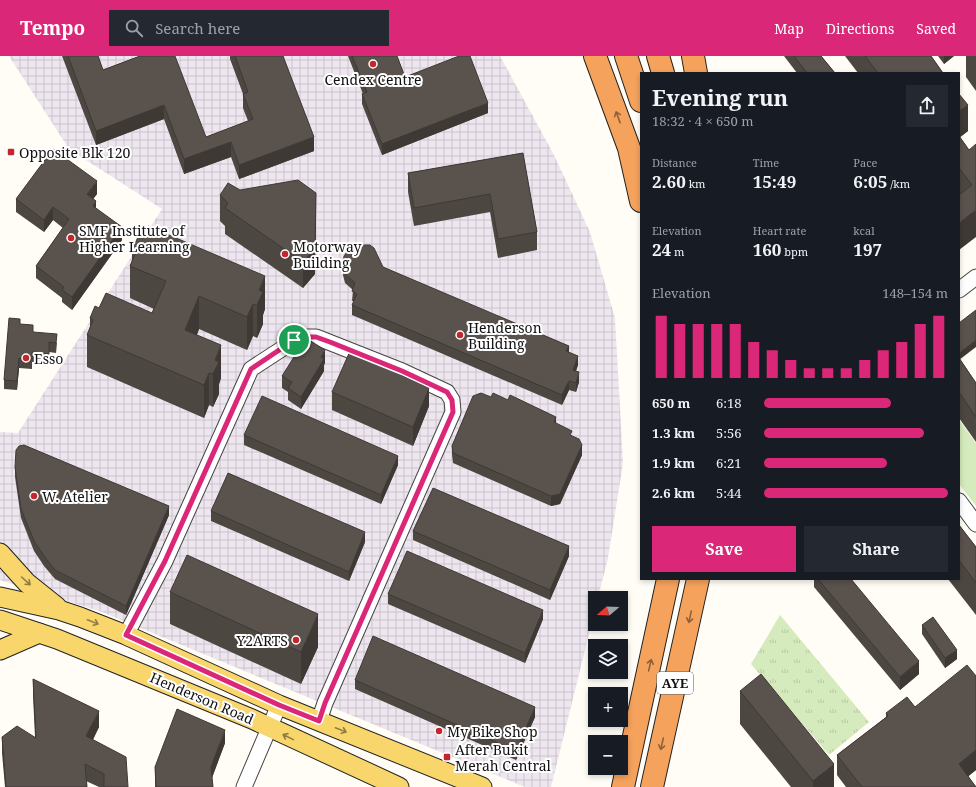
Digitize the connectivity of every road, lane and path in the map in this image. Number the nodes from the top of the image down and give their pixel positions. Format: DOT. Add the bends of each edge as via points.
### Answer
graph roads {
  1 [pos="595,56"];
  2 [pos="626,56"];
  3 [pos="658,56"];
  4 [pos="693,56"];
  5 [pos="663,72"];
  6 [pos="696,72"];
  7 [pos="640,98"];
  8 [pos="640,197"];
  9 [pos="976,277"];
  10 [pos="960,289"];
  11 [pos="960,502"];
  12 [pos="976,524"];
  13 [pos="0,553"];
  14 [pos="668,580"];
  15 [pos="698,580"];
  16 [pos="0,596"];
  17 [pos="59,610"];
  18 [pos="0,620"];
  19 [pos="40,633"];
  20 [pos="126,635"];
  21 [pos="0,650"];
  22 [pos="279,705"];
  23 [pos="319,721"];
  24 [pos="268,727"];
  25 [pos="244,787"];
  26 [pos="399,787"];
  27 [pos="482,787"];
  28 [pos="623,787"];
  29 [pos="652,787"];
  8 -- 1 [label="highway, one-way" via="629,148"];
  2 -- 7 [label="highway"];
  3 -- 5 [label="highway"];
  4 -- 6 [label="highway"];
  9 -- 10 [label="street"];
  11 -- 12 [label="street"];
  13 -- 17 [label="main road, one-way" via="27,583"];
  28 -- 14 [label="highway, AYE, one-way"];
  15 -- 29 [label="highway, AYE, one-way"];
  16 -- 17 [label="main road, Henderson Road"];
  17 -- 20 [label="main road, Henderson Road, one-way"];
  18 -- 19 [label="main road, Henderson Road"];
  19 -- 21 [label="main road"];
  19 -- 24 [label="main road, Henderson Road"];
  20 -- 22 [label="main road, Henderson Road"];
  20 -- 23 [label="street" via="165,561 251,369 294,340 316,337 420,379 447,392 452,400 453,412"];
  22 -- 23 [label="main road, Henderson Road"];
  22 -- 24 [label="street"];
  23 -- 27 [label="main road, Henderson Road, one-way"];
  24 -- 25 [label="street"];
  26 -- 24 [label="main road, Henderson Road, one-way"];
}
